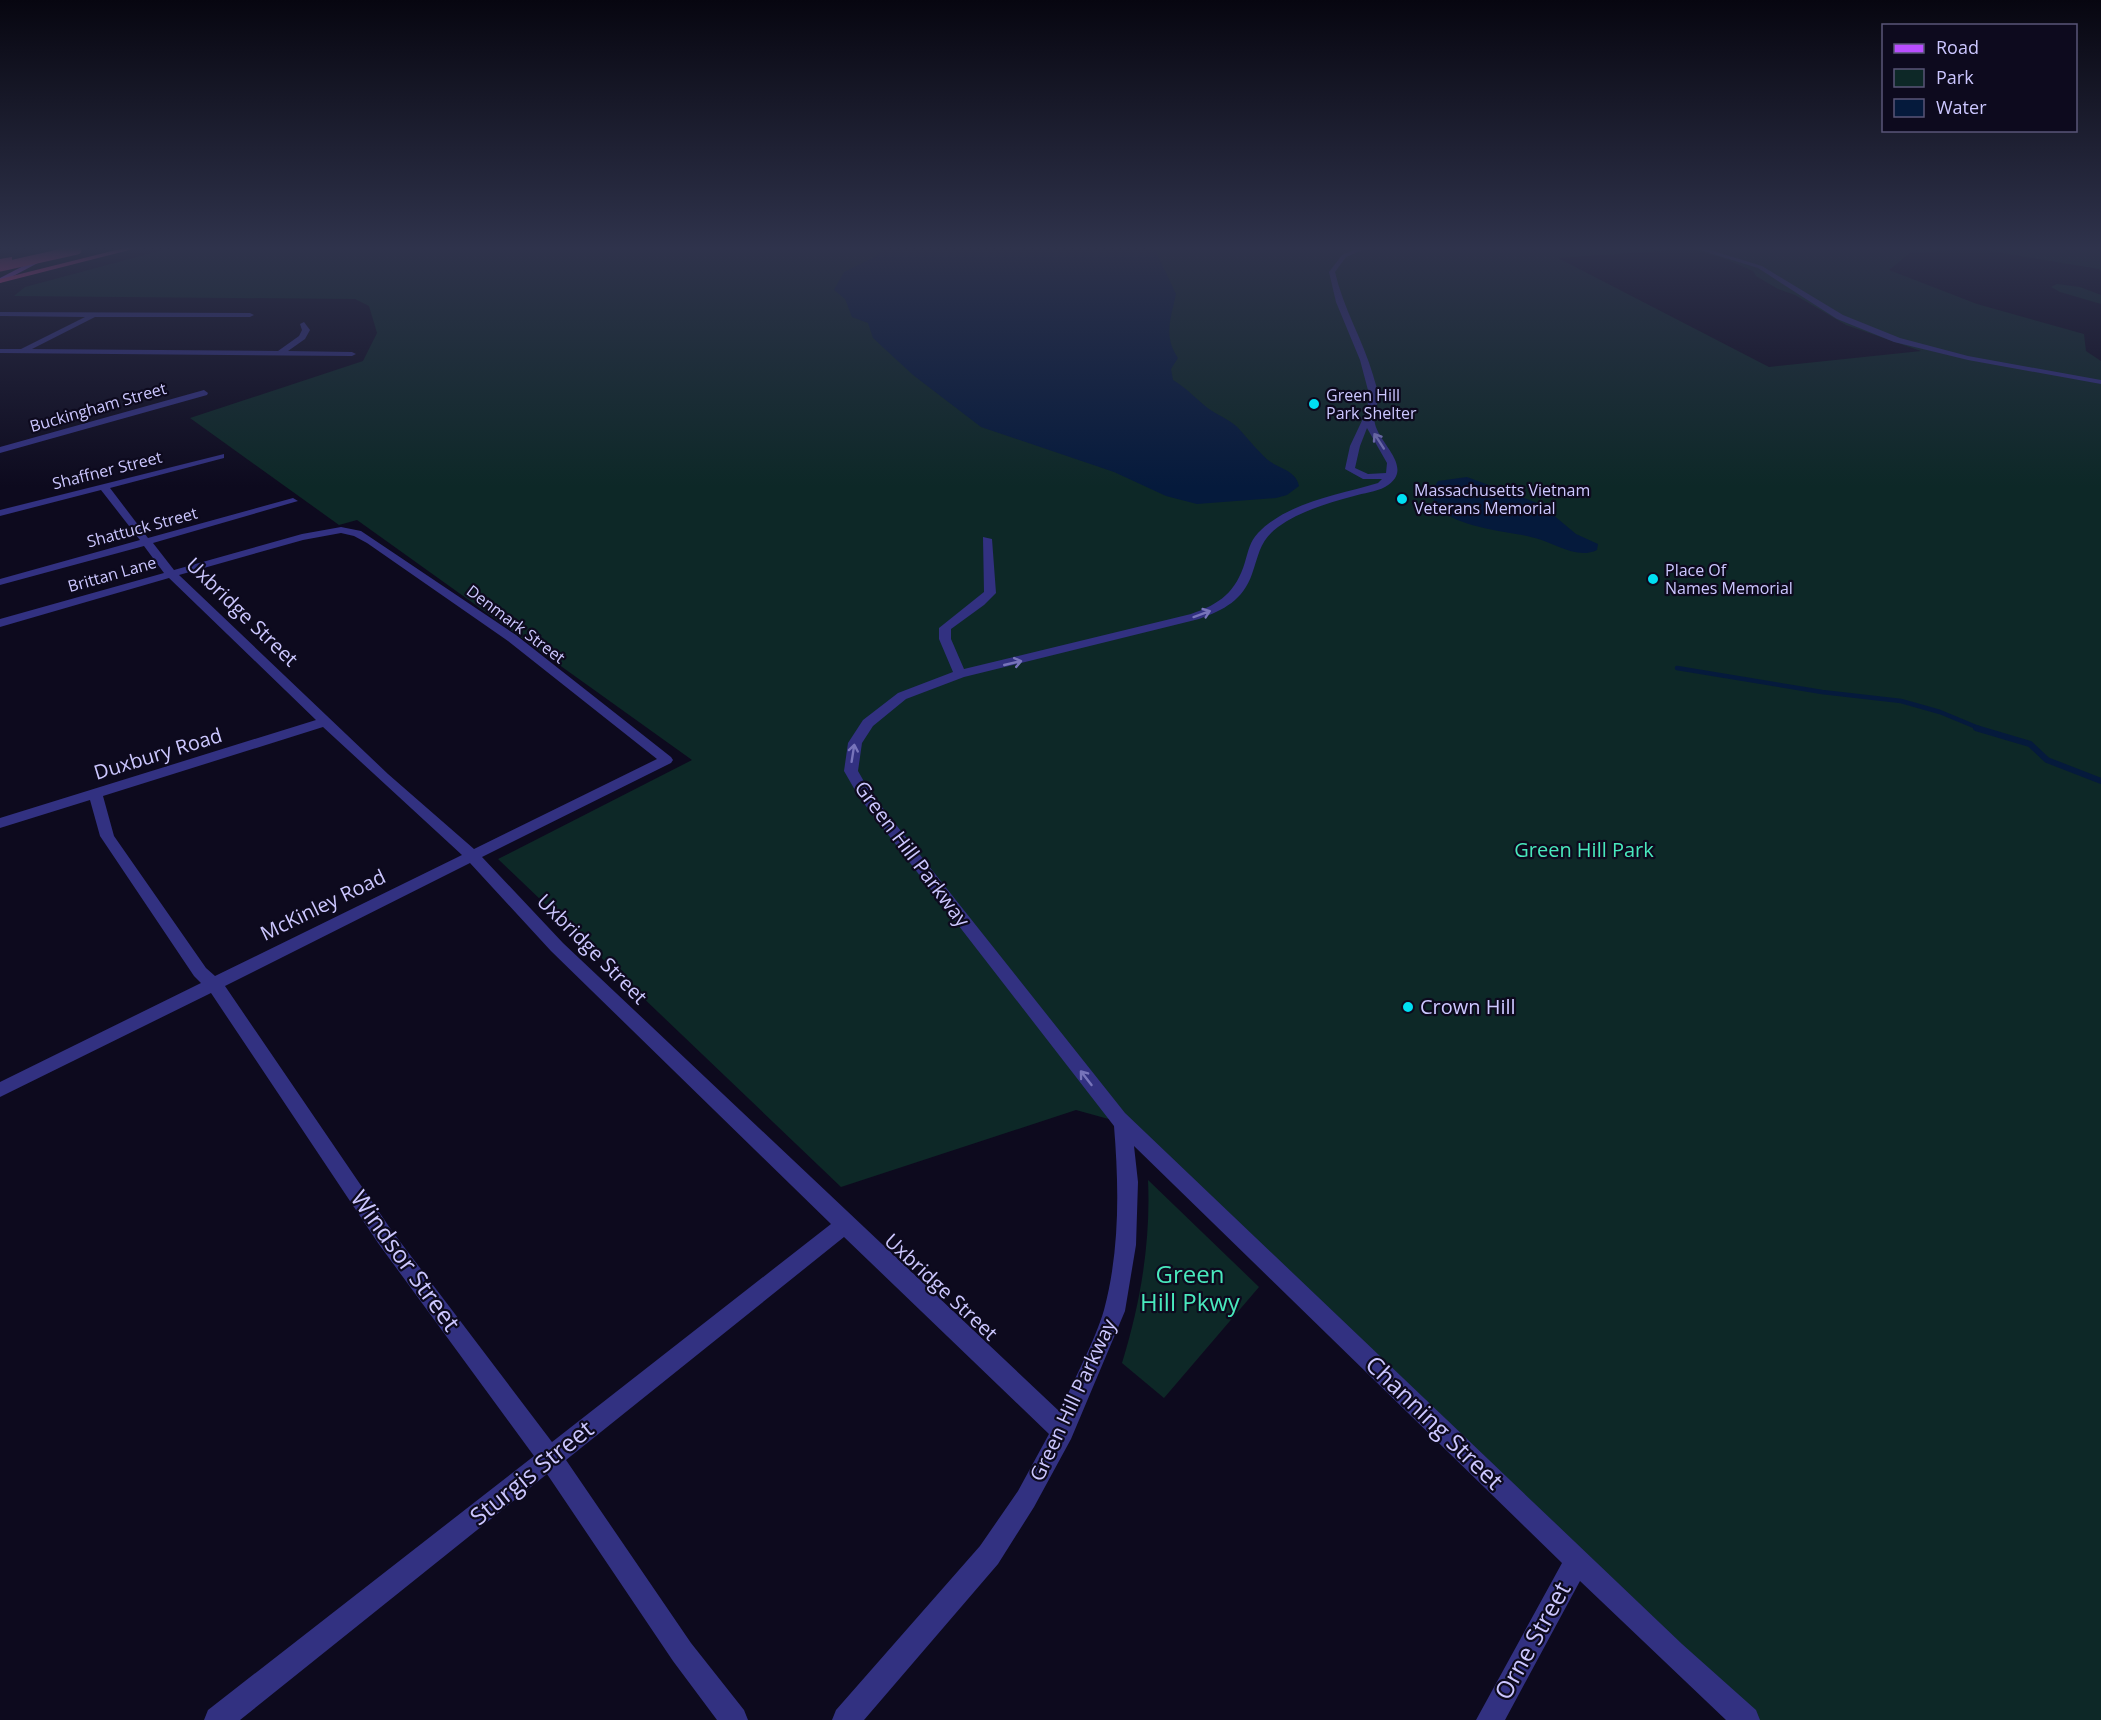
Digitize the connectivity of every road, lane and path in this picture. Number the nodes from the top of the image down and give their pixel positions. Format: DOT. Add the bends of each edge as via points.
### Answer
graph roads {
  1 [pos="72,326"];
  2 [pos="305,326"];
  3 [pos="1351,326"];
  4 [pos="1861,326"];
  5 [pos="0,351"];
  6 [pos="22,351"];
  7 [pos="280,353"];
  8 [pos="352,354"];
  9 [pos="2101,382"];
  10 [pos="204,393"];
  11 [pos="1370,412"];
  12 [pos="0,450"];
  13 [pos="221,456"];
  14 [pos="1390,476"];
  15 [pos="104,487"];
  16 [pos="293,501"];
  17 [pos="0,513"];
  18 [pos="337,530"];
  19 [pos="987,539"];
  20 [pos="147,542"];
  21 [pos="171,574"];
  22 [pos="0,582"];
  23 [pos="0,623"];
  24 [pos="960,674"];
  25 [pos="327,721"];
  26 [pos="666,760"];
  27 [pos="95,794"];
  28 [pos="0,823"];
  29 [pos="472,856"];
  30 [pos="213,983"];
  31 [pos="0,1090"];
  32 [pos="1124,1123"];
  33 [pos="845,1225"];
  34 [pos="1063,1431"];
  35 [pos="551,1459"];
  36 [pos="1579,1563"];
  37 [pos="219,1720"];
  38 [pos="734,1720"];
  39 [pos="846,1720"];
  40 [pos="1490,1720"];
  41 [pos="1746,1720"];
  1 -- 6 [label="street"];
  2 -- 7 [label="street" via="302,337"];
  3 -- 11 [label="street" via="1374,391"];
  4 -- 9 [label="street" via="1975,360"];
  5 -- 6 [label="street"];
  6 -- 7 [label="street"];
  7 -- 8 [label="street"];
  10 -- 12 [label="street, Buckingham Street"];
  14 -- 11 [label="street, one-way" via="1391,458 1372,429"];
  11 -- 14 [label="street" via="1350,469 1366,477"];
  13 -- 15 [label="street, Shaffner Street"];
  24 -- 14 [label="street, Green Hill Parkway, one-way" via="1213,610 1240,589 1257,542 1278,522 1302,509 1381,485"];
  15 -- 17 [label="street, Shaffner Street"];
  15 -- 20 [label="street, Uxbridge Street"];
  16 -- 20 [label="street, Shattuck Street"];
  18 -- 21 [label="street, Brittan Lane"];
  18 -- 26 [label="street, Denmark Street" via="371,541 459,600"];
  19 -- 24 [label="street" via="990,593 945,628 945,639"];
  20 -- 21 [label="street, Uxbridge Street"];
  20 -- 22 [label="street, Shattuck Street"];
  21 -- 23 [label="street, Brittan Lane"];
  21 -- 25 [label="street, Uxbridge Street"];
  32 -- 24 [label="street, Green Hill Parkway, one-way" via="853,775 855,743 876,714 910,692"];
  25 -- 27 [label="street, Duxbury Road"];
  25 -- 29 [label="street, Uxbridge Street" via="382,777"];
  26 -- 29 [label="street, McKinley Road"];
  27 -- 28 [label="street, Duxbury Road"];
  27 -- 30 [label="street, Windsor Street" via="106,836 195,965"];
  29 -- 30 [label="street, McKinley Road"];
  29 -- 33 [label="street, Uxbridge Street" via="557,946"];
  30 -- 31 [label="street, McKinley Road"];
  30 -- 35 [label="street, Windsor Street" via="385,1237"];
  32 -- 34 [label="street, Green Hill Parkway" via="1128,1182 1126,1245 1114,1311"];
  32 -- 36 [label="street, Channing Street"];
  33 -- 34 [label="street, Uxbridge Street"];
  33 -- 35 [label="street, Sturgis Street"];
  34 -- 39 [label="street, Green Hill Parkway" via="1026,1499 989,1555"];
  35 -- 37 [label="street, Sturgis Street"];
  35 -- 38 [label="street, Windsor Street" via="682,1652"];
  36 -- 40 [label="street, Orne Street" via="1566,1578"];
  36 -- 41 [label="street, Channing Street"];
}
